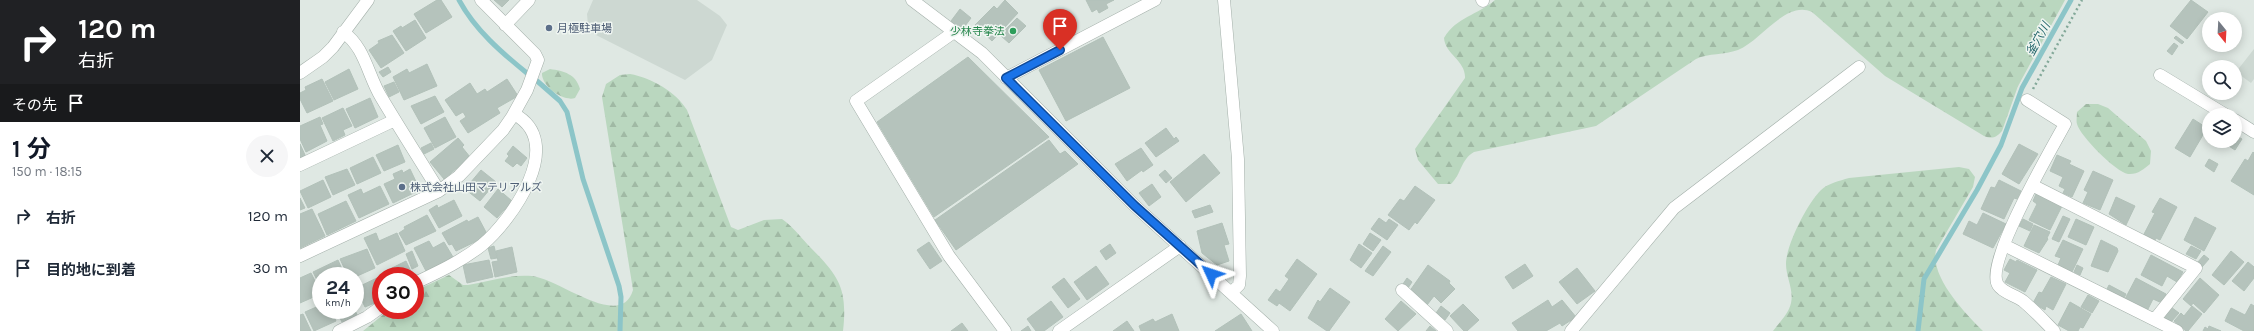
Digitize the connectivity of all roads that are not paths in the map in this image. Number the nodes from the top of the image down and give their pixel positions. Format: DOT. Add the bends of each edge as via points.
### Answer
graph roads {
  1 [pos="368,0"];
  2 [pos="481,0"];
  3 [pos="530,0"];
  4 [pos="912,0"];
  5 [pos="1155,0"];
  6 [pos="1224,0"];
  7 [pos="505,25"];
  8 [pos="344,32"];
  9 [pos="954,32"];
  10 [pos="1858,67"];
  11 [pos="300,73"];
  12 [pos="2160,75"];
  13 [pos="1006,78"];
  14 [pos="2027,100"];
  15 [pos="2214,108"];
  16 [pos="514,114"];
  17 [pos="395,120"];
  18 [pos="2242,124"];
  19 [pos="2254,132"];
  20 [pos="300,165"];
  21 [pos="2032,184"];
  22 [pos="439,191"];
  23 [pos="2004,245"];
  24 [pos="1180,246"];
  25 [pos="300,256"];
  26 [pos="424,278"];
  27 [pos="1402,290"];
  28 [pos="1231,293"];
  29 [pos="372,313"];
  30 [pos="2155,319"];
  31 [pos="346,330"];
  32 [pos="1005,331"];
  33 [pos="1059,331"];
  34 [pos="1273,331"];
  35 [pos="1447,331"];
  36 [pos="1571,331"];
  37 [pos="2054,331"];
  38 [pos="2177,331"];
  1 -- 8 [label="street"];
  2 -- 7 [label="street"];
  3 -- 7 [label="street"];
  4 -- 9 [label="street"];
  5 -- 13 [label="street"];
  6 -- 28 [label="street" via="1240,192 1240,276 1239,285"];
  7 -- 16 [label="street" via="538,60 527,90"];
  8 -- 11 [label="street" via="323,57"];
  8 -- 17 [label="street" via="358,46 374,84"];
  9 -- 13 [label="street" via="982,53"];
  9 -- 32 [label="street" via="856,101 949,256"];
  10 -- 36 [label="street" via="1674,208"];
  12 -- 15 [label="street"];
  13 -- 24 [label="street" via="1135,206"];
  14 -- 21 [label="street" via="2064,124"];
  16 -- 22 [label="street" via="469,168"];
  16 -- 26 [label="street" via="530,127 534,140 534,167 524,192 507,218 481,245"];
  17 -- 20 [label="street"];
  17 -- 22 [label="street"];
  18 -- 19 [label="street"];
  21 -- 23 [label="street"];
  21 -- 30 [label="street" via="2196,268"];
  22 -- 25 [label="street"];
  23 -- 30 [label="street"];
  23 -- 37 [label="street" via="1995,272 1997,284 2022,300"];
  24 -- 28 [label="street"];
  24 -- 33 [label="street"];
  27 -- 35 [label="street"];
  28 -- 34 [label="street"];
  29 -- 31 [label="street"];
  30 -- 38 [label="street"];
}
